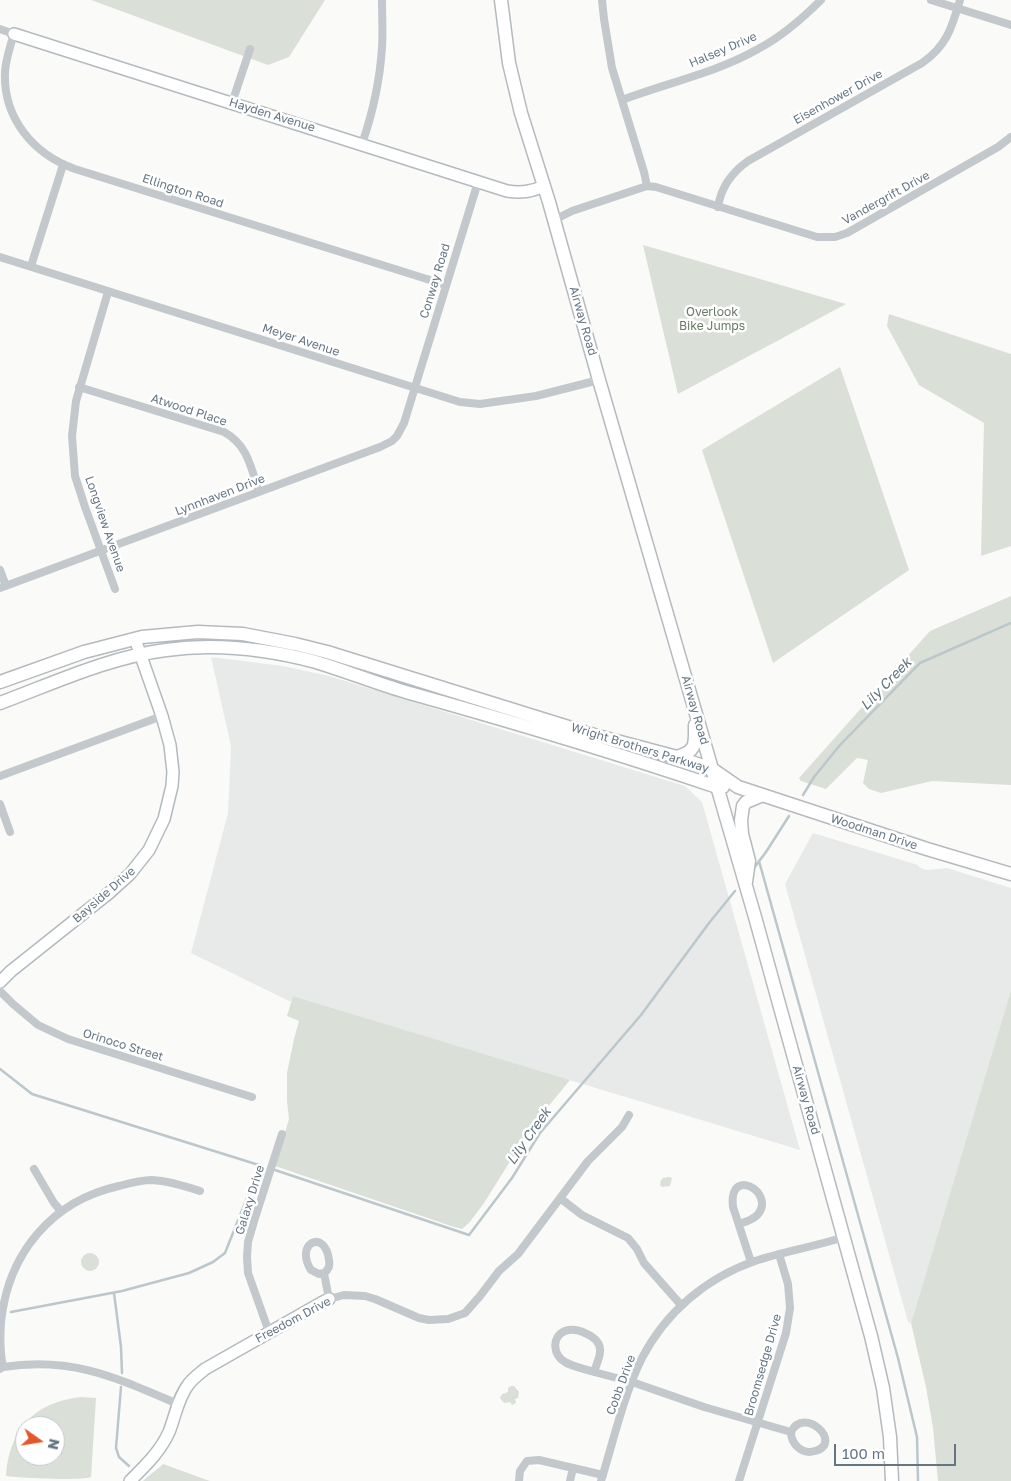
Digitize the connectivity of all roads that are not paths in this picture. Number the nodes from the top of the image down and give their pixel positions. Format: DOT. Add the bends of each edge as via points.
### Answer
graph roads {
  1 [pos="382,0"];
  2 [pos="501,0"];
  3 [pos="602,0"];
  4 [pos="821,0"];
  5 [pos="931,0"];
  6 [pos="959,4"];
  7 [pos="1011,24"];
  8 [pos="0,29"];
  9 [pos="14,34"];
  10 [pos="250,49"];
  11 [pos="622,100"];
  12 [pos="232,103"];
  13 [pos="1011,137"];
  14 [pos="362,144"];
  15 [pos="63,165"];
  16 [pos="478,182"];
  17 [pos="544,186"];
  18 [pos="647,186"];
  19 [pos="718,207"];
  20 [pos="554,220"];
  21 [pos="0,257"];
  22 [pos="30,266"];
  23 [pos="446,285"];
  24 [pos="108,292"];
  25 [pos="599,380"];
  26 [pos="79,387"];
  27 [pos="414,388"];
  28 [pos="259,492"];
  29 [pos="101,551"];
  30 [pos="0,570"];
  31 [pos="3,587"];
  32 [pos="115,589"];
  33 [pos="134,639"];
  34 [pos="140,655"];
  35 [pos="0,682"];
  36 [pos="0,702"];
  37 [pos="696,713"];
  38 [pos="162,716"];
  39 [pos="677,757"];
  40 [pos="0,776"];
  41 [pos="714,777"];
  42 [pos="738,787"];
  43 [pos="763,795"];
  44 [pos="0,804"];
  45 [pos="10,832"];
  46 [pos="1011,874"];
  47 [pos="745,885"];
  48 [pos="0,982"];
  49 [pos="0,991"];
  50 [pos="252,1097"];
  51 [pos="629,1115"];
  52 [pos="282,1134"];
  53 [pos="34,1169"];
  54 [pos="200,1192"];
  55 [pos="560,1198"];
  56 [pos="61,1211"];
  57 [pos="739,1224"];
  58 [pos="844,1237"];
  59 [pos="779,1254"];
  60 [pos="751,1262"];
  61 [pos="324,1273"];
  62 [pos="329,1299"];
  63 [pos="681,1304"];
  64 [pos="269,1332"];
  65 [pos="1,1368"];
  66 [pos="594,1372"];
  67 [pos="632,1382"];
  68 [pos="178,1404"];
  69 [pos="758,1422"];
  70 [pos="791,1432"];
  71 [pos="573,1468"];
  72 [pos="602,1478"];
  73 [pos="130,1481"];
  74 [pos="519,1481"];
  75 [pos="570,1481"];
  76 [pos="739,1481"];
  77 [pos="892,1481"];
  1 -- 14 [label="street" via="381,62 374,107"];
  2 -- 17 [label="main road, Airway Road" via="505,42 515,88"];
  3 -- 11 [label="street" via="608,50"];
  4 -- 11 [label="street, Halsey Drive" via="758,50"];
  5 -- 6 [label="street"];
  6 -- 7 [label="street"];
  6 -- 19 [label="street, Eisenhower Drive" via="952,28 931,57 743,164 726,182"];
  8 -- 9 [label="street, Hayden Avenue"];
  9 -- 12 [label="street, Hayden Avenue"];
  9 -- 15 [label="street, Ellington Road" via="5,71 5,88 12,114 32,143"];
  10 -- 12 [label="street"];
  11 -- 18 [label="street"];
  12 -- 14 [label="street, Hayden Avenue"];
  13 -- 19 [label="street, Vandergrift Drive" via="848,233 835,237 817,237"];
  14 -- 16 [label="street, Hayden Avenue"];
  15 -- 22 [label="street"];
  15 -- 23 [label="street, Ellington Road"];
  16 -- 17 [label="street, Hayden Avenue" via="516,192 534,191"];
  16 -- 23 [label="street, Conway Road"];
  17 -- 20 [label="main road, Airway Road"];
  18 -- 19 [label="street, Vandergrift Drive"];
  18 -- 20 [label="street"];
  20 -- 25 [label="main road, Airway Road"];
  21 -- 22 [label="street, Meyer Avenue"];
  22 -- 24 [label="street, Meyer Avenue"];
  23 -- 27 [label="street, Conway Road"];
  24 -- 26 [label="street, Longview Avenue"];
  24 -- 27 [label="street, Meyer Avenue"];
  25 -- 27 [label="street, Meyer Avenue" via="536,396 480,404 460,402"];
  25 -- 37 [label="main road, Airway Road"];
  26 -- 28 [label="street, Atwood Place" via="231,436 243,448"];
  26 -- 29 [label="street, Longview Avenue" via="73,420 73,456 76,476"];
  27 -- 28 [label="street, Lynnhaven Drive" via="401,430 392,441"];
  28 -- 29 [label="street, Lynnhaven Drive"];
  29 -- 31 [label="street, Lynnhaven Drive"];
  29 -- 32 [label="street, Longview Avenue"];
  30 -- 31 [label="street"];
  33 -- 34 [label="street, Bayside Drive"];
  33 -- 35 [label="main road, Wright Brothers Parkway" via="84,652"];
  33 -- 39 [label="main road, Wright Brothers Parkway" via="198,632 243,634 295,644"];
  34 -- 36 [label="main road, Wright Brothers Parkway" via="102,665"];
  34 -- 38 [label="street, Bayside Drive"];
  34 -- 41 [label="main road, Wright Brothers Parkway" via="198,647 279,654 650,765"];
  37 -- 39 [label="main road" via="695,742 687,754"];
  37 -- 41 [label="main road, Airway Road"];
  38 -- 40 [label="street"];
  38 -- 48 [label="street, Bayside Drive" via="172,757 172,786 164,819 149,850 109,893"];
  39 -- 41 [label="main road, Wright Brothers Parkway"];
  41 -- 42 [label="main road, Wright Brothers Parkway"];
  41 -- 42 [label="main road, Wright Brothers Parkway"];
  41 -- 47 [label="main road, Airway Road"];
  42 -- 43 [label="main road, Woodman Drive"];
  43 -- 46 [label="main road, Woodman Drive"];
  43 -- 47 [label="main road" via="743,806 742,834 749,861"];
  44 -- 45 [label="street"];
  47 -- 58 [label="main road, Airway Road"];
  49 -- 50 [label="street, Orinoco Street" via="32,1020 53,1033"];
  51 -- 55 [label="street"];
  52 -- 64 [label="street, Galaxy Drive" via="254,1218 247,1257 248,1272"];
  53 -- 56 [label="street"];
  54 -- 56 [label="street" via="164,1181 132,1182 96,1192"];
  55 -- 62 [label="street, Freedom Drive" via="518,1254 499,1271 465,1313 448,1319 429,1320 365,1296"];
  55 -- 63 [label="street" via="582,1215 628,1238 644,1263"];
  56 -- 65 [label="street" via="26,1249 10,1280 2,1310"];
  57 -- 57 [label="street" via="733,1207 733,1193 740,1186 750,1186 758,1193 762,1208 755,1217"];
  57 -- 60 [label="street"];
  58 -- 59 [label="street, Cobb Drive"];
  58 -- 77 [label="main road, Airway Road" via="883,1388"];
  59 -- 60 [label="street, Cobb Drive"];
  59 -- 69 [label="street, Broomsedge Drive" via="788,1284 790,1308 786,1333"];
  60 -- 63 [label="street, Cobb Drive" via="706,1284"];
  61 -- 62 [label="street"];
  62 -- 64 [label="street, Freedom Drive"];
  63 -- 67 [label="street, Cobb Drive" via="651,1342"];
  64 -- 68 [label="street, Freedom Drive" via="200,1373 187,1385"];
  65 -- 68 [label="street" via="31,1364 81,1368 123,1380"];
  66 -- 66 [label="street" via="559,1358 555,1343 560,1334 574,1330 597,1341 600,1353"];
  66 -- 67 [label="street"];
  67 -- 69 [label="street"];
  67 -- 72 [label="street, Cobb Drive"];
  68 -- 73 [label="street, Freedom Drive" via="157,1452"];
  69 -- 70 [label="street"];
  69 -- 76 [label="street, Broomsedge Drive"];
  70 -- 70 [label="street" via="796,1447 811,1452 824,1445 822,1430 812,1424 800,1424"];
  71 -- 72 [label="street"];
  71 -- 74 [label="street" via="539,1460 527,1461 520,1471"];
  71 -- 75 [label="street"];
}
